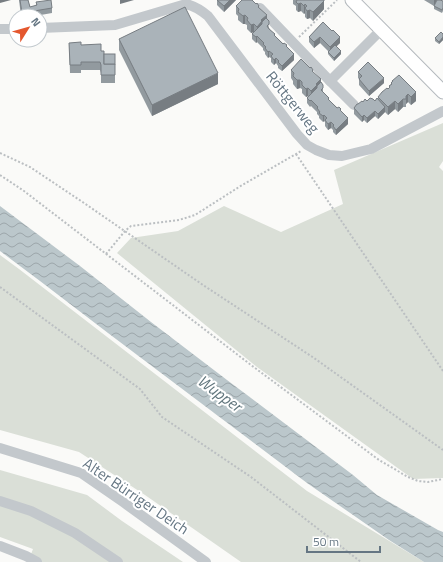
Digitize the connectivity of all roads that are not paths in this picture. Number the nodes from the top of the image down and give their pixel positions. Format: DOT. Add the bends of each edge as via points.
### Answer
graph roads {
  1 [pos="352,0"];
  2 [pos="193,3"];
  3 [pos="260,8"];
  4 [pos="48,28"];
  5 [pos="381,30"];
  6 [pos="330,81"];
  7 [pos="443,92"];
  8 [pos="354,105"];
  9 [pos="443,111"];
  10 [pos="0,448"];
  11 [pos="0,501"];
  12 [pos="0,546"];
  13 [pos="37,562"];
  14 [pos="118,562"];
  15 [pos="206,562"];
  1 -- 5 [label="main road"];
  2 -- 4 [label="street" via="115,24"];
  2 -- 9 [label="street, Röttgerweg" via="208,16 297,134 316,150 342,156 371,149"];
  3 -- 6 [label="street"];
  5 -- 6 [label="street"];
  5 -- 7 [label="main road"];
  6 -- 8 [label="street"];
  10 -- 15 [label="street, Alter Bürriger Deich" via="81,473"];
  11 -- 14 [label="street" via="31,511 75,533"];
  12 -- 13 [label="street"];
}
